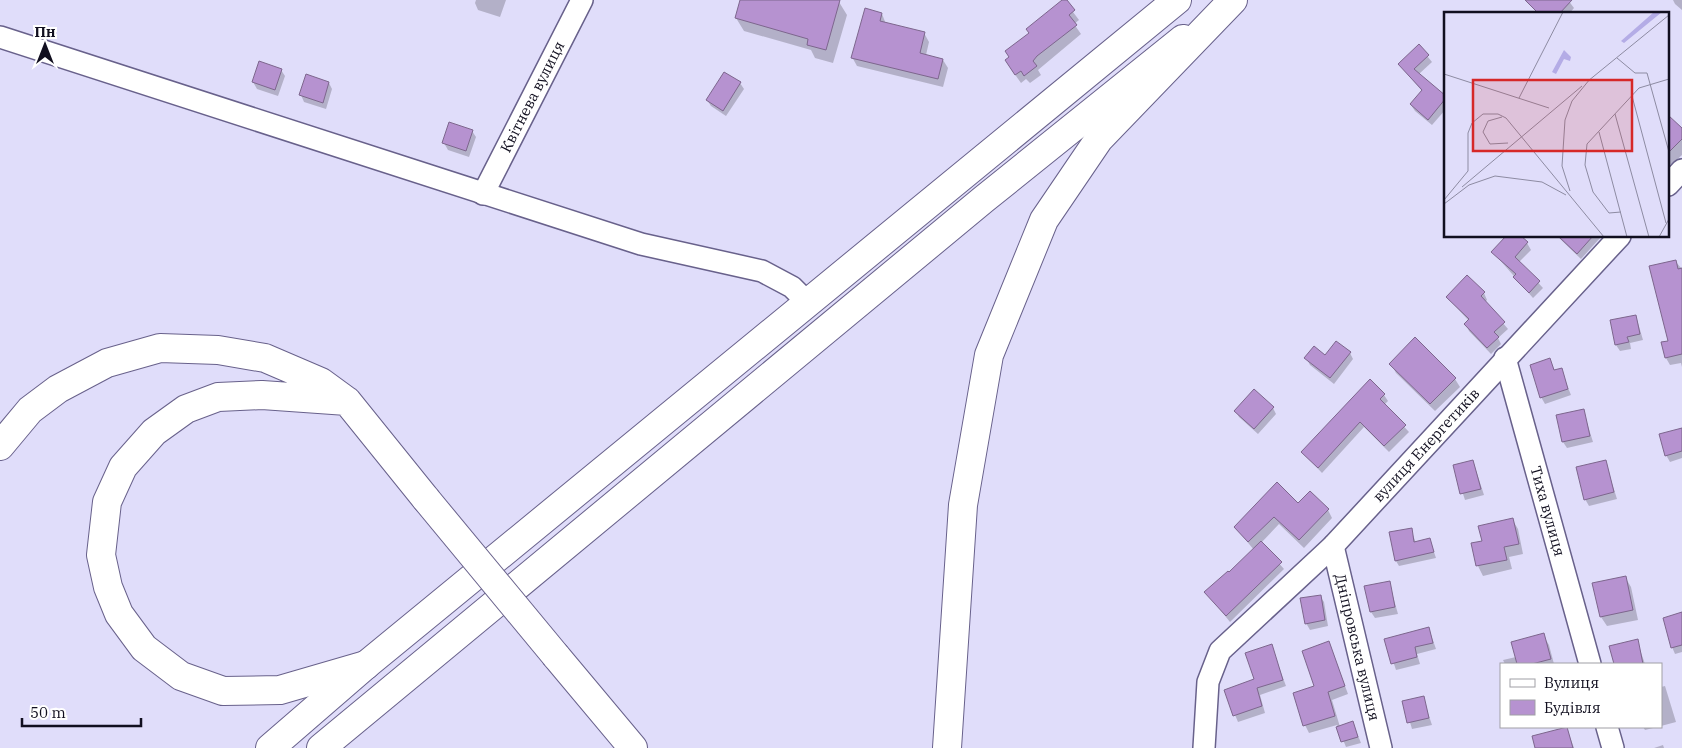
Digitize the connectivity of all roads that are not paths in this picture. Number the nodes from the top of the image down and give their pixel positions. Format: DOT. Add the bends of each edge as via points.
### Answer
graph roads {
  1 [pos="582,0"];
  2 [pos="1177,0"];
  3 [pos="1232,0"];
  4 [pos="0,37"];
  5 [pos="1682,170"];
  6 [pos="1670,183"];
  7 [pos="482,194"];
  8 [pos="1618,238"];
  9 [pos="808,303"];
  10 [pos="1505,358"];
  11 [pos="347,401"];
  12 [pos="0,446"];
  13 [pos="1333,546"];
  14 [pos="1590,663"];
  15 [pos="366,665"];
  16 [pos="1607,728"];
  17 [pos="270,748"];
  18 [pos="321,748"];
  19 [pos="633,748"];
  20 [pos="947,748"];
  21 [pos="1204,748"];
  22 [pos="1381,748"];
  23 [pos="1613,748"];
  1 -- 7 [label="street, Квітнева вулиця"];
  2 -- 9 [label="main road"];
  3 -- 18 [label="main road" via="969,212"];
  3 -- 20 [label="main road" via="1099,139 1044,220 988,355 964,505"];
  4 -- 7 [label="street"];
  5 -- 6 [label="street"];
  7 -- 9 [label="street" via="641,244 762,271 792,287"];
  8 -- 10 [label="street, вулиця Енергетиків"];
  9 -- 15 [label="main road"];
  10 -- 13 [label="street, вулиця Енергетиків"];
  10 -- 14 [label="street, Тиха вулиця"];
  11 -- 12 [label="main road" via="321,382 265,358 218,350 160,348 107,363 58,389 30,410"];
  11 -- 15 [label="main road" via="262,394 218,397 186,409 154,432 122,467 107,502 101,555 108,587 119,614 144,648 181,676 223,691 280,690"];
  11 -- 19 [label="main road, bridge"];
  13 -- 21 [label="street, вулиця Енергетиків" via="1223,648 1208,682"];
  13 -- 22 [label="street, Дніпровська вулиця"];
  15 -- 17 [label="main road"];
  16 -- 23 [label="street"];
}
